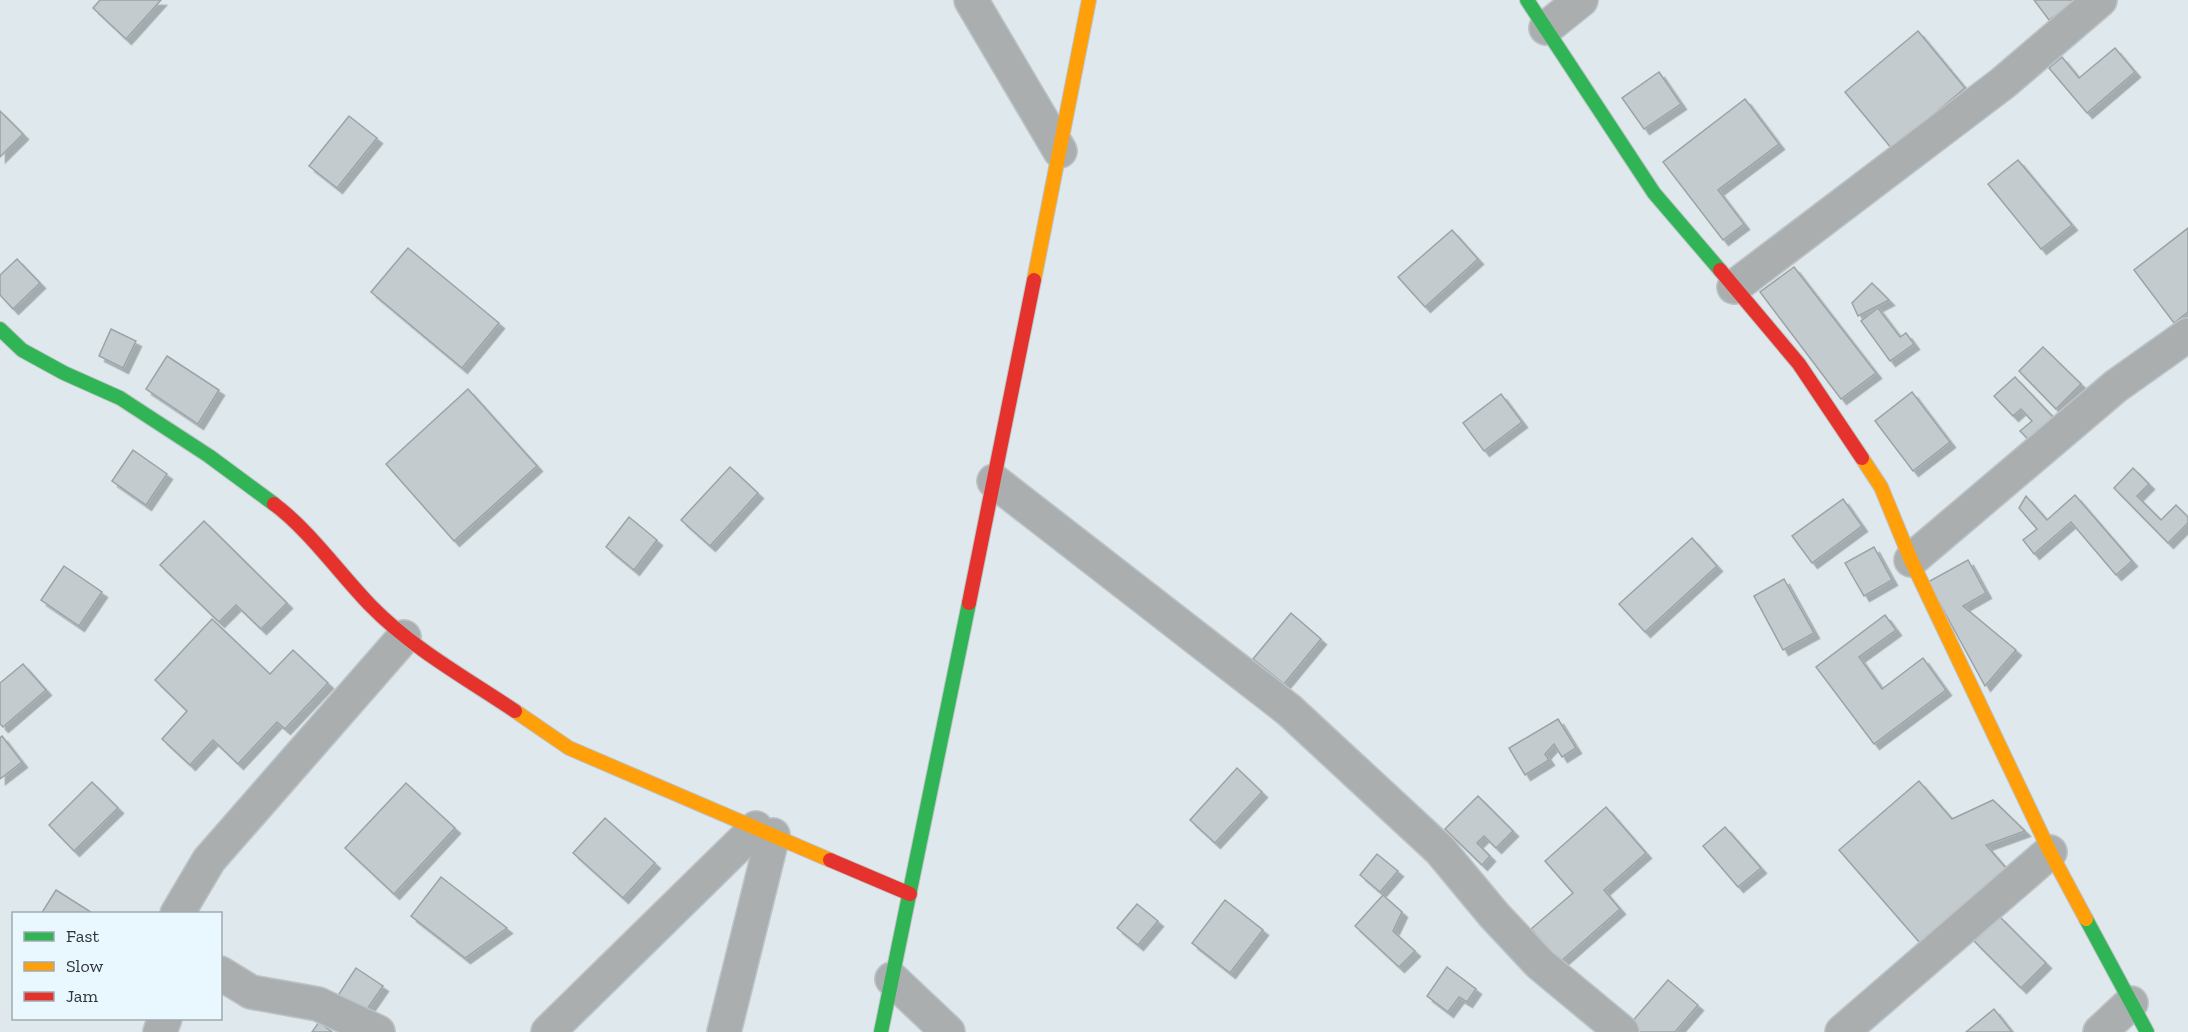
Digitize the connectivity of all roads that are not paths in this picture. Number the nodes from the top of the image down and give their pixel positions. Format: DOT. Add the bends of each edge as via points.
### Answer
graph roads {
  1 [pos="971,0"];
  2 [pos="1089,0"];
  3 [pos="1527,0"];
  4 [pos="1581,0"];
  5 [pos="2100,0"];
  6 [pos="1546,28"];
  7 [pos="1060,151"];
  8 [pos="1734,287"];
  9 [pos="0,329"];
  10 [pos="2188,335"];
  11 [pos="994,481"];
  12 [pos="1911,560"];
  13 [pos="404,637"];
  14 [pos="765,832"];
  15 [pos="2050,852"];
  16 [pos="910,894"];
  17 [pos="178,912"];
  18 [pos="222,974"];
  19 [pos="892,979"];
  20 [pos="2131,1003"];
  21 [pos="378,1032"];
  22 [pos="548,1032"];
  23 [pos="724,1032"];
  24 [pos="880,1032"];
  25 [pos="948,1032"];
  26 [pos="1622,1032"];
  27 [pos="1842,1032"];
  28 [pos="2100,1032"];
  29 [pos="2147,1032"];
  1 -- 7 [label="street"];
  2 -- 7 [label="street"];
  3 -- 6 [label="street"];
  4 -- 6 [label="street"];
  5 -- 8 [label="street" via="2003,83"];
  6 -- 8 [label="street" via="1654,193"];
  7 -- 11 [label="street"];
  8 -- 12 [label="street" via="1799,364 1841,424 1881,487"];
  9 -- 13 [label="street" via="22,350 120,398 278,507"];
  10 -- 12 [label="street" via="2116,386"];
  11 -- 16 [label="street"];
  11 -- 26 [label="street" via="1289,710 1440,850 1540,964"];
  12 -- 15 [label="street"];
  13 -- 14 [label="street" via="569,748"];
  13 -- 17 [label="street" via="209,860"];
  14 -- 16 [label="street"];
  14 -- 22 [label="street"];
  14 -- 23 [label="street"];
  15 -- 20 [label="street"];
  15 -- 27 [label="street"];
  16 -- 19 [label="street"];
  18 -- 21 [label="street" via="251,992 318,1004"];
  19 -- 24 [label="street"];
  19 -- 25 [label="street"];
  20 -- 28 [label="street"];
  20 -- 29 [label="street"];
}
